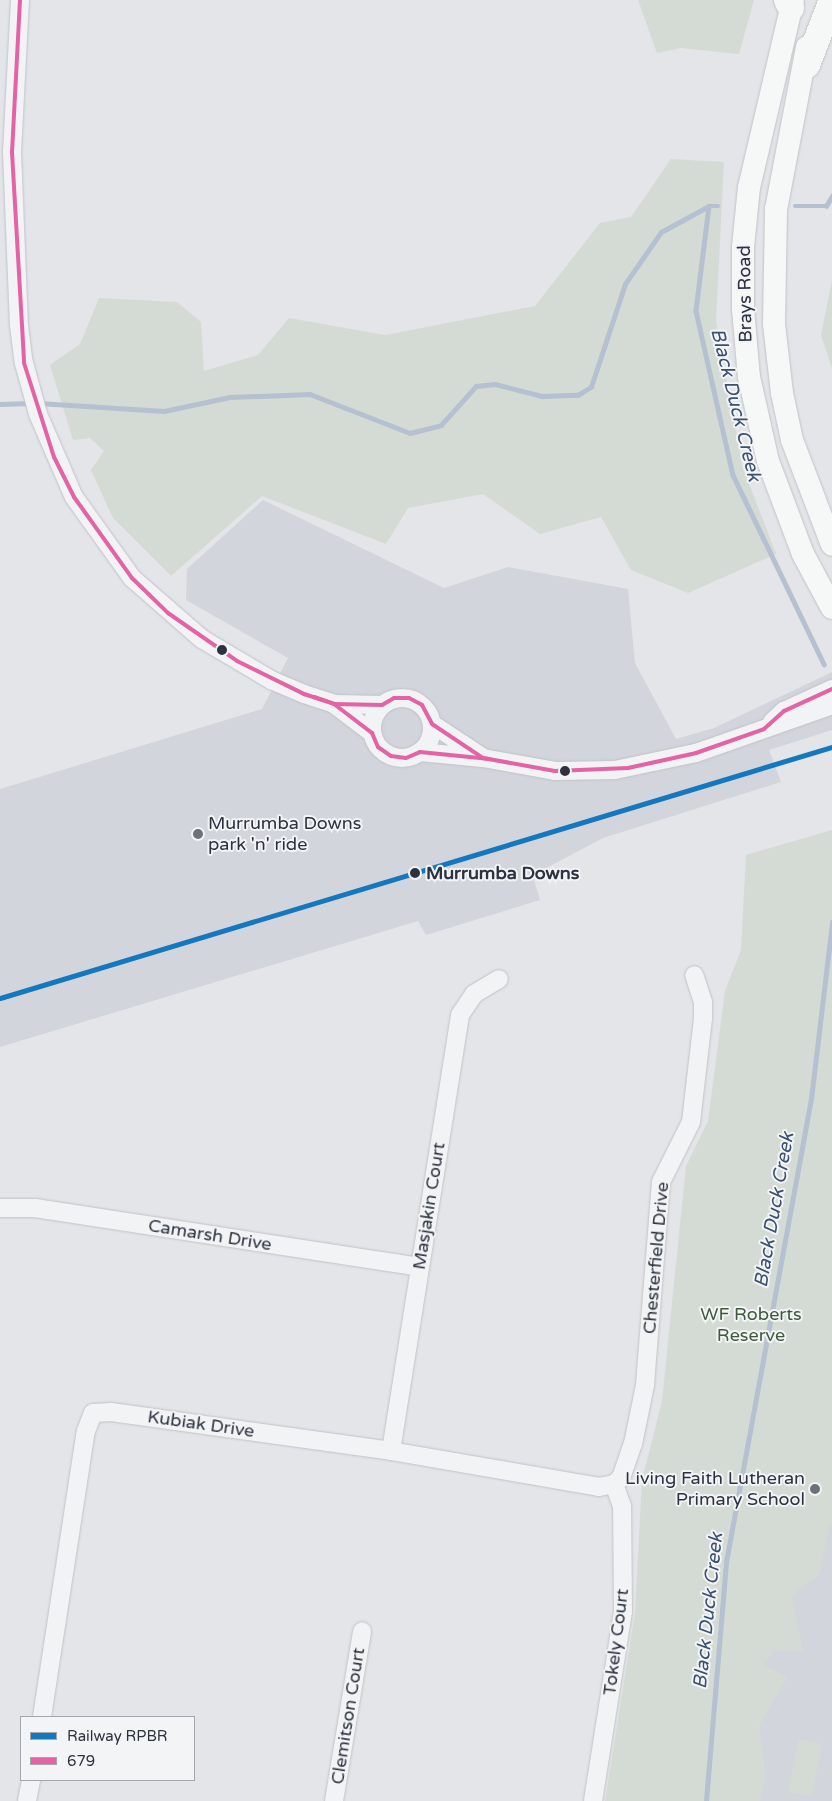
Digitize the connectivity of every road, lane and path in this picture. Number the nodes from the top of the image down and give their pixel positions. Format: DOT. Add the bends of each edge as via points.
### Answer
graph roads {
  1 [pos="20,0"];
  2 [pos="820,0"];
  3 [pos="832,0"];
  4 [pos="791,3"];
  5 [pos="807,65"];
  6 [pos="8,75"];
  7 [pos="7,246"];
  8 [pos="832,545"];
  9 [pos="832,608"];
  10 [pos="832,688"];
  11 [pos="334,704"];
  12 [pos="382,705"];
  13 [pos="832,705"];
  14 [pos="432,724"];
  15 [pos="764,729"];
  16 [pos="372,733"];
  17 [pos="420,752"];
  18 [pos="483,758"];
  19 [pos="694,975"];
  20 [pos="499,979"];
  21 [pos="0,1208"];
  22 [pos="419,1267"];
  23 [pos="391,1451"];
  24 [pos="614,1484"];
  25 [pos="362,1630"];
  26 [pos="42,1716"];
  27 [pos="31,1781"];
  28 [pos="27,1801"];
  29 [pos="334,1801"];
  30 [pos="593,1801"];
  1 -- 6 [label="street"];
  2 -- 5 [label="main road, Brays Road" via="806,52"];
  3 -- 5 [label="highway"];
  4 -- 9 [label="main road, Brays Road" via="755,155 745,216 745,339 756,417 771,470 803,554"];
  5 -- 8 [label="main road, Brays Road" via="778,200 774,324 782,393 792,440"];
  6 -- 7 [label="street" via="12,152"];
  7 -- 11 [label="street" via="24,363 54,457 98,533 132,578 202,640 270,680"];
  10 -- 15 [label="street" via="784,711"];
  11 -- 12 [label="street"];
  11 -- 16 [label="street"];
  12 -- 14 [label="street" via="394,698 409,698 422,705"];
  12 -- 16 [label="street" via="373,718"];
  13 -- 15 [label="street"];
  14 -- 17 [label="street" via="430,740"];
  14 -- 18 [label="street"];
  15 -- 18 [label="street" via="696,753 615,770 554,771"];
  16 -- 17 [label="street" via="378,747 391,756 406,758"];
  17 -- 18 [label="street"];
  19 -- 24 [label="street, Chesterfield Drive" via="703,1002 703,1018 691,1122 661,1182 645,1385 626,1471"];
  20 -- 22 [label="street, Masjakin Court" via="474,994 460,1015"];
  21 -- 22 [label="street, Camarsh Drive" via="35,1208"];
  22 -- 23 [label="street, Masjakin Court"];
  23 -- 24 [label="street, Kubiak Drive" via="599,1487"];
  23 -- 26 [label="street, Kubiak Drive" via="93,1412 86,1431"];
  24 -- 30 [label="street, Tokely Court" via="622,1506 623,1611"];
  25 -- 29 [label="street, Clemitson Court"];
  27 -- 28 [label="street"];
}
